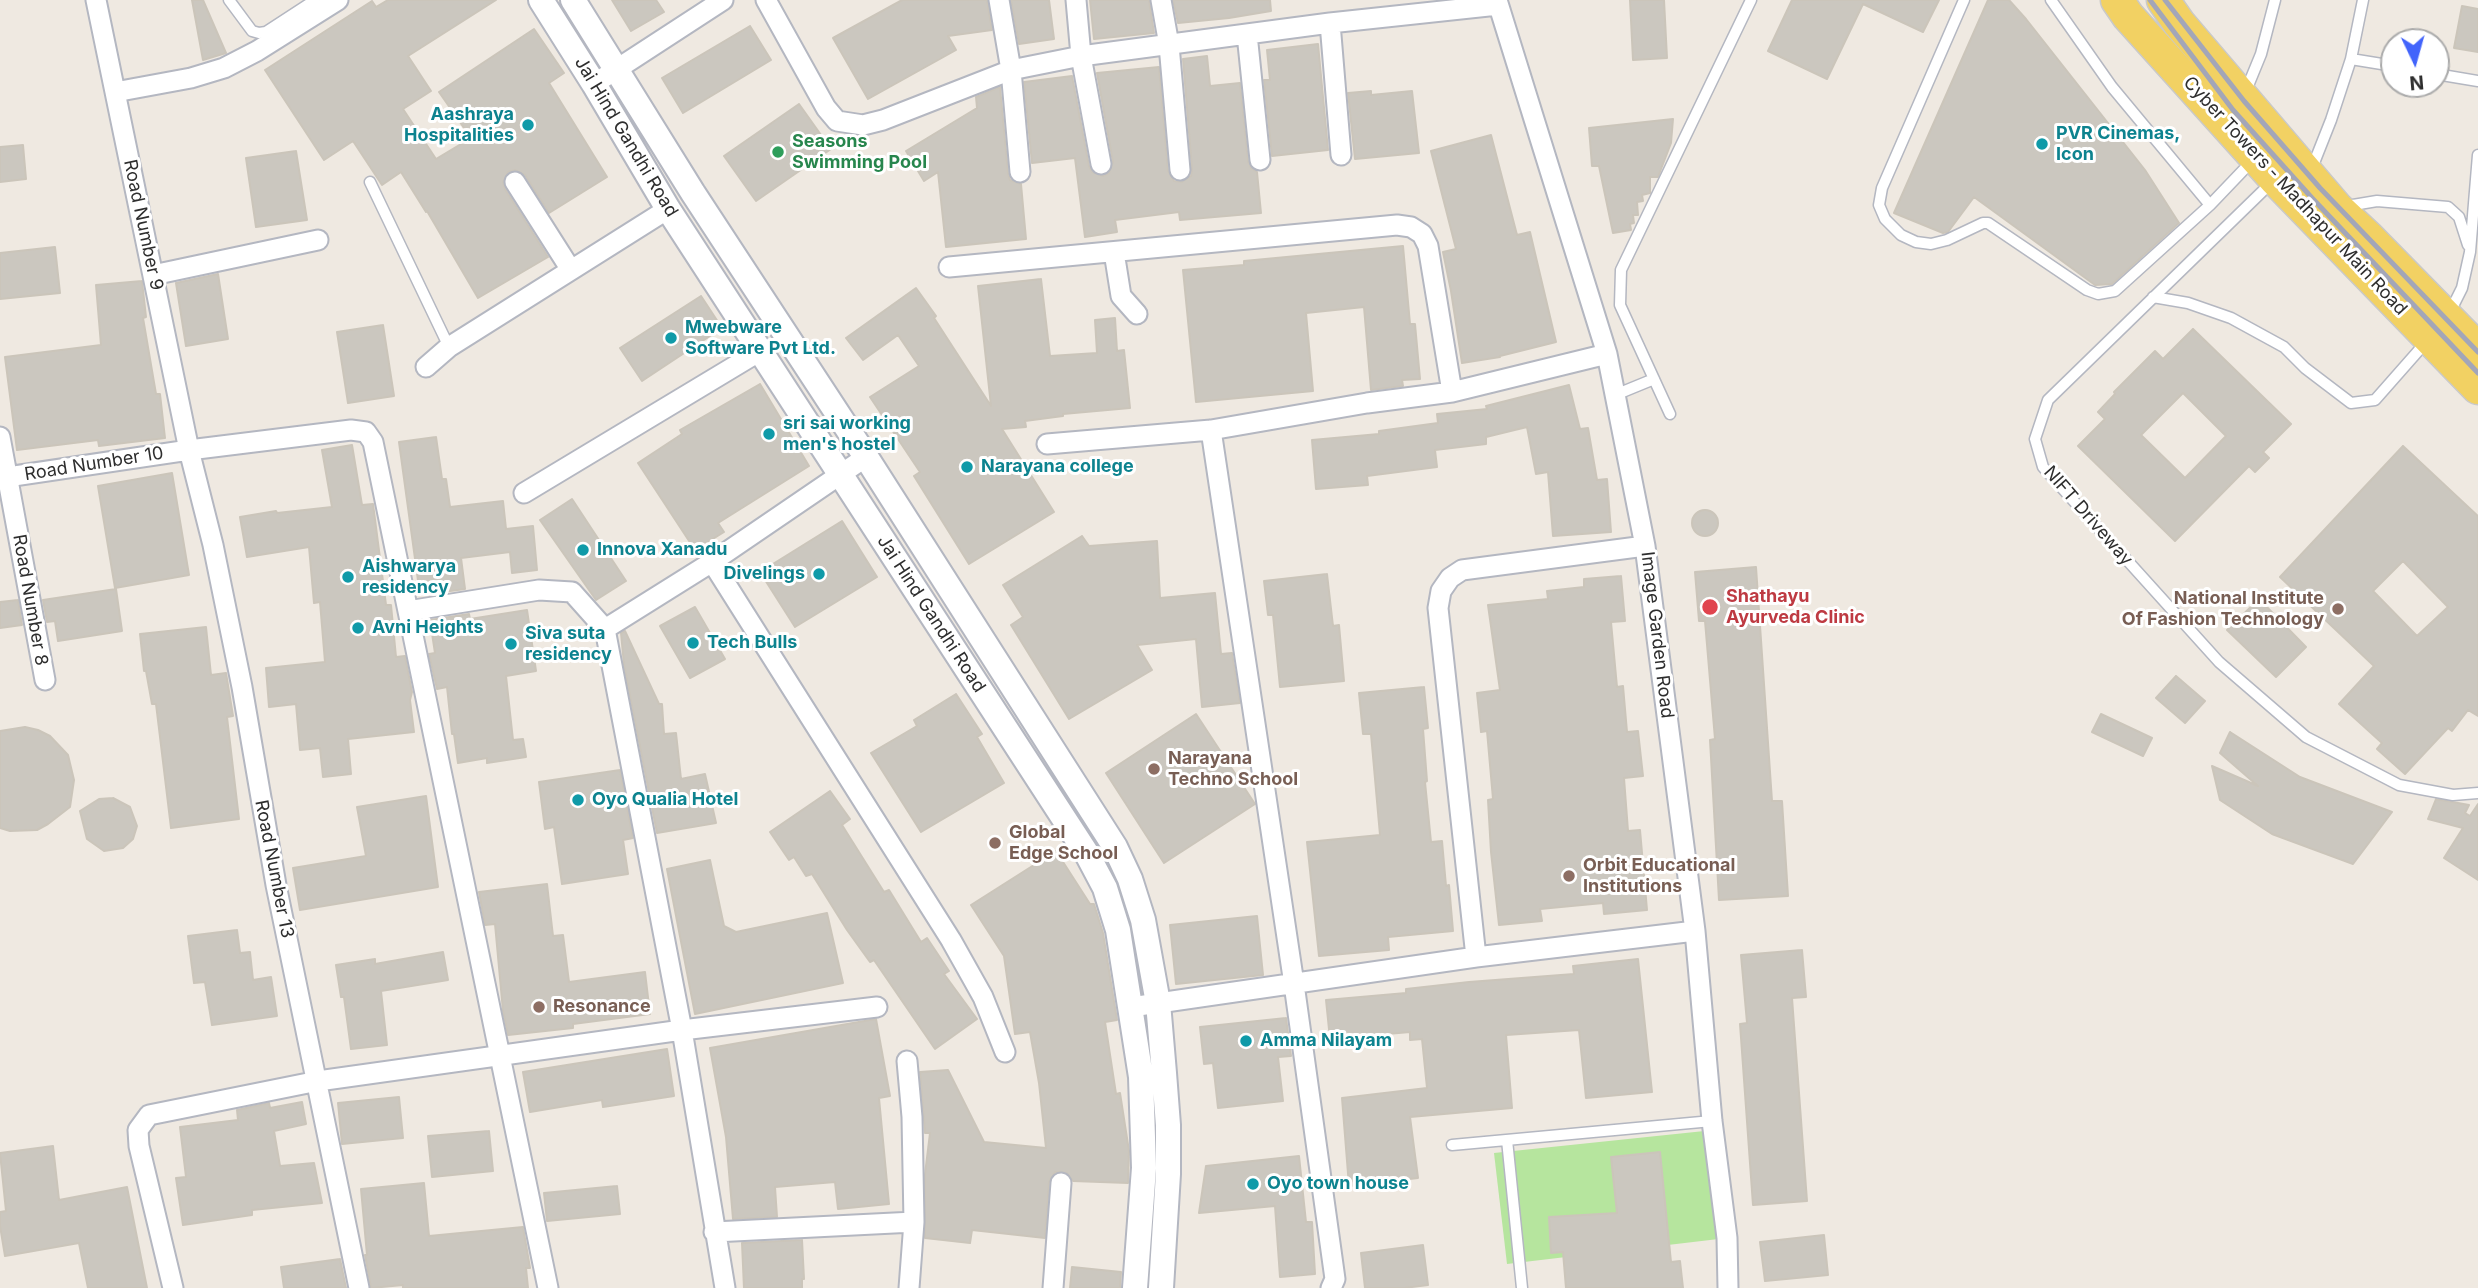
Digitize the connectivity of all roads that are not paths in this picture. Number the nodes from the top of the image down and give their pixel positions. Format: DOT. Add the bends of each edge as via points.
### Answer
graph roads {
  1 [pos="96,0"];
  2 [pos="229,0"];
  3 [pos="315,0"];
  4 [pos="338,0"];
  5 [pos="541,0"];
  6 [pos="573,0"];
  7 [pos="723,0"];
  8 [pos="766,0"];
  9 [pos="999,0"];
  10 [pos="1076,0"];
  11 [pos="1161,0"];
  12 [pos="1751,0"];
  13 [pos="1964,0"];
  14 [pos="2051,0"];
  15 [pos="2117,0"];
  16 [pos="2163,0"];
  17 [pos="2276,0"];
  18 [pos="2363,0"];
  19 [pos="1497,2"];
  20 [pos="1330,23"];
  21 [pos="1247,34"];
  22 [pos="269,36"];
  23 [pos="1169,45"];
  24 [pos="1081,56"];
  25 [pos="2351,59"];
  26 [pos="2380,64"];
  27 [pos="617,69"];
  28 [pos="1012,70"];
  29 [pos="2450,76"];
  30 [pos="2478,80"];
  31 [pos="594,84"];
  32 [pos="115,92"];
  33 [pos="2243,98"];
  34 [pos="1341,155"];
  35 [pos="2478,155"];
  36 [pos="1260,160"];
  37 [pos="1101,164"];
  38 [pos="2265,168"];
  39 [pos="1180,170"];
  40 [pos="1020,172"];
  41 [pos="2309,175"];
  42 [pos="370,181"];
  43 [pos="515,183"];
  44 [pos="2210,205"];
  45 [pos="2337,208"];
  46 [pos="668,209"];
  47 [pos="318,240"];
  48 [pos="1114,252"];
  49 [pos="2474,253"];
  50 [pos="949,267"];
  51 [pos="571,270"];
  52 [pos="153,275"];
  53 [pos="2153,297"];
  54 [pos="1137,314"];
  55 [pos="2438,328"];
  56 [pos="2476,341"];
  57 [pos="449,347"];
  58 [pos="760,351"];
  59 [pos="1607,354"];
  60 [pos="426,367"];
  61 [pos="1654,379"];
  62 [pos="2478,388"];
  63 [pos="1452,392"];
  64 [pos="1615,395"];
  65 [pos="1670,414"];
  66 [pos="1211,430"];
  67 [pos="0,437"];
  68 [pos="1046,444"];
  69 [pos="188,450"];
  70 [pos="866,457"];
  71 [pos="840,474"];
  72 [pos="4,478"];
  73 [pos="524,493"];
  74 [pos="1646,546"];
  75 [pos="712,562"];
  76 [pos="408,611"];
  77 [pos="605,629"];
  78 [pos="45,680"];
  79 [pos="2478,793"];
  80 [pos="1695,931"];
  81 [pos="1476,957"];
  82 [pos="1294,984"];
  83 [pos="1158,1003"];
  84 [pos="877,1007"];
  85 [pos="1131,1007"];
  86 [pos="682,1030"];
  87 [pos="1005,1052"];
  88 [pos="500,1056"];
  89 [pos="907,1061"];
  90 [pos="318,1081"];
  91 [pos="1712,1121"];
  92 [pos="1507,1140"];
  93 [pos="1452,1145"];
  94 [pos="1061,1184"];
  95 [pos="914,1222"];
  96 [pos="714,1232"];
  97 [pos="173,1288"];
  98 [pos="359,1288"];
  99 [pos="548,1288"];
  100 [pos="725,1288"];
  101 [pos="909,1288"];
  102 [pos="1053,1288"];
  103 [pos="1135,1288"];
  104 [pos="1161,1288"];
  105 [pos="1331,1288"];
  106 [pos="1522,1288"];
  107 [pos="1728,1288"];
  1 -- 32 [label="street, Road Number 9"];
  2 -- 22 [label="lane" via="252,31"];
  3 -- 22 [label="lane"];
  4 -- 22 [label="street"];
  5 -- 31 [label="street, Jai Hind Gandhi Road"];
  6 -- 27 [label="street, Jai Hind Gandhi Road"];
  7 -- 27 [label="street"];
  8 -- 28 [label="street" via="837,121 863,125 883,120"];
  9 -- 28 [label="street"];
  10 -- 24 [label="street"];
  11 -- 23 [label="street"];
  12 -- 61 [label="lane" via="1620,270 1620,305"];
  13 -- 44 [label="lane" via="1882,188 1879,205 1901,235 1931,244 1988,223 2098,294 2115,291"];
  14 -- 44 [label="lane" via="2112,87"];
  15 -- 38 [label="main road, Cyber Towers - Madhapur Main Road"];
  16 -- 33 [label="main road, Cyber Towers - Madhapur Main Road"];
  17 -- 33 [label="lane"];
  18 -- 25 [label="lane"];
  19 -- 20 [label="street"];
  19 -- 59 [label="street, Image Garden Road"];
  20 -- 21 [label="street"];
  20 -- 34 [label="street"];
  21 -- 23 [label="street"];
  21 -- 36 [label="street"];
  22 -- 32 [label="street" via="225,68"];
  23 -- 24 [label="street"];
  23 -- 39 [label="street"];
  24 -- 28 [label="street"];
  24 -- 37 [label="street"];
  25 -- 26 [label="lane"];
  25 -- 41 [label="lane"];
  27 -- 31 [label="street"];
  27 -- 70 [label="street, Jai Hind Gandhi Road" via="692,193"];
  28 -- 40 [label="street"];
  29 -- 30 [label="lane"];
  31 -- 46 [label="street, Jai Hind Gandhi Road"];
  32 -- 52 [label="street, Road Number 9"];
  33 -- 41 [label="main road, Cyber Towers - Madhapur Main Road"];
  35 -- 49 [label="lane"];
  38 -- 44 [label="lane"];
  38 -- 53 [label="lane, NIFT Driveway"];
  38 -- 55 [label="main road, Cyber Towers - Madhapur Main Road"];
  41 -- 45 [label="main road, Cyber Towers - Madhapur Main Road"];
  42 -- 57 [label="lane"];
  43 -- 51 [label="street"];
  45 -- 49 [label="lane" via="2377,201 2448,207 2459,217"];
  45 -- 55 [label="main road, Cyber Towers - Madhapur Main Road"];
  46 -- 51 [label="street"];
  46 -- 58 [label="street, Jai Hind Gandhi Road"];
  47 -- 52 [label="street"];
  48 -- 50 [label="street"];
  48 -- 54 [label="street" via="1121,296"];
  48 -- 63 [label="street" via="1411,227 1422,234 1428,246"];
  49 -- 55 [label="lane" via="2462,288"];
  51 -- 57 [label="street"];
  52 -- 69 [label="street, Road Number 9"];
  53 -- 55 [label="lane" via="2231,318 2284,347 2351,402 2375,400"];
  53 -- 79 [label="lane, NIFT Driveway" via="2048,400 2035,439 2043,467 2219,662 2305,737 2399,785 2453,795"];
  55 -- 56 [label="main road, Cyber Towers - Madhapur Main Road"];
  55 -- 62 [label="main road, Cyber Towers - Madhapur Main Road"];
  57 -- 60 [label="street"];
  58 -- 71 [label="street, Jai Hind Gandhi Road"];
  58 -- 73 [label="street"];
  59 -- 63 [label="street"];
  59 -- 64 [label="street, Image Garden Road"];
  61 -- 64 [label="lane"];
  61 -- 65 [label="lane"];
  63 -- 66 [label="street"];
  64 -- 74 [label="street, Image Garden Road"];
  66 -- 68 [label="street"];
  66 -- 82 [label="street"];
  67 -- 72 [label="street, Road Number 8"];
  69 -- 72 [label="street, Road Number 10"];
  69 -- 76 [label="street, Road Number 10" via="366,432 373,442"];
  69 -- 90 [label="street, Road Number 13" via="216,558 276,885"];
  70 -- 71 [label="street"];
  70 -- 83 [label="street, Jai Hind Gandhi Road" via="1115,847 1137,898"];
  71 -- 75 [label="street"];
  71 -- 85 [label="street, Jai Hind Gandhi Road" via="1087,854 1105,888 1118,929"];
  72 -- 78 [label="street, Road Number 8"];
  74 -- 80 [label="street, Image Garden Road"];
  74 -- 81 [label="street" via="1462,570 1441,591 1438,608"];
  75 -- 77 [label="street"];
  75 -- 87 [label="street" via="951,940 984,997"];
  76 -- 77 [label="street" via="539,590 572,592"];
  76 -- 88 [label="street"];
  77 -- 86 [label="street"];
  80 -- 81 [label="street"];
  80 -- 91 [label="street, Image Garden Road"];
  81 -- 82 [label="street"];
  82 -- 83 [label="street"];
  82 -- 105 [label="street" via="1335,1279"];
  83 -- 85 [label="street"];
  83 -- 104 [label="street, Jai Hind Gandhi Road" via="1168,1125"];
  84 -- 86 [label="street"];
  85 -- 103 [label="street, Jai Hind Gandhi Road" via="1144,1168"];
  86 -- 88 [label="street"];
  86 -- 96 [label="street"];
  88 -- 90 [label="street"];
  88 -- 99 [label="street"];
  89 -- 95 [label="street"];
  90 -- 97 [label="street" via="149,1115 138,1130"];
  90 -- 98 [label="street, Road Number 13"];
  91 -- 92 [label="lane"];
  91 -- 107 [label="street, Image Garden Road" via="1727,1238"];
  92 -- 93 [label="lane"];
  92 -- 106 [label="lane"];
  94 -- 102 [label="street"];
  95 -- 96 [label="street"];
  95 -- 101 [label="street"];
  96 -- 100 [label="street"];
}
